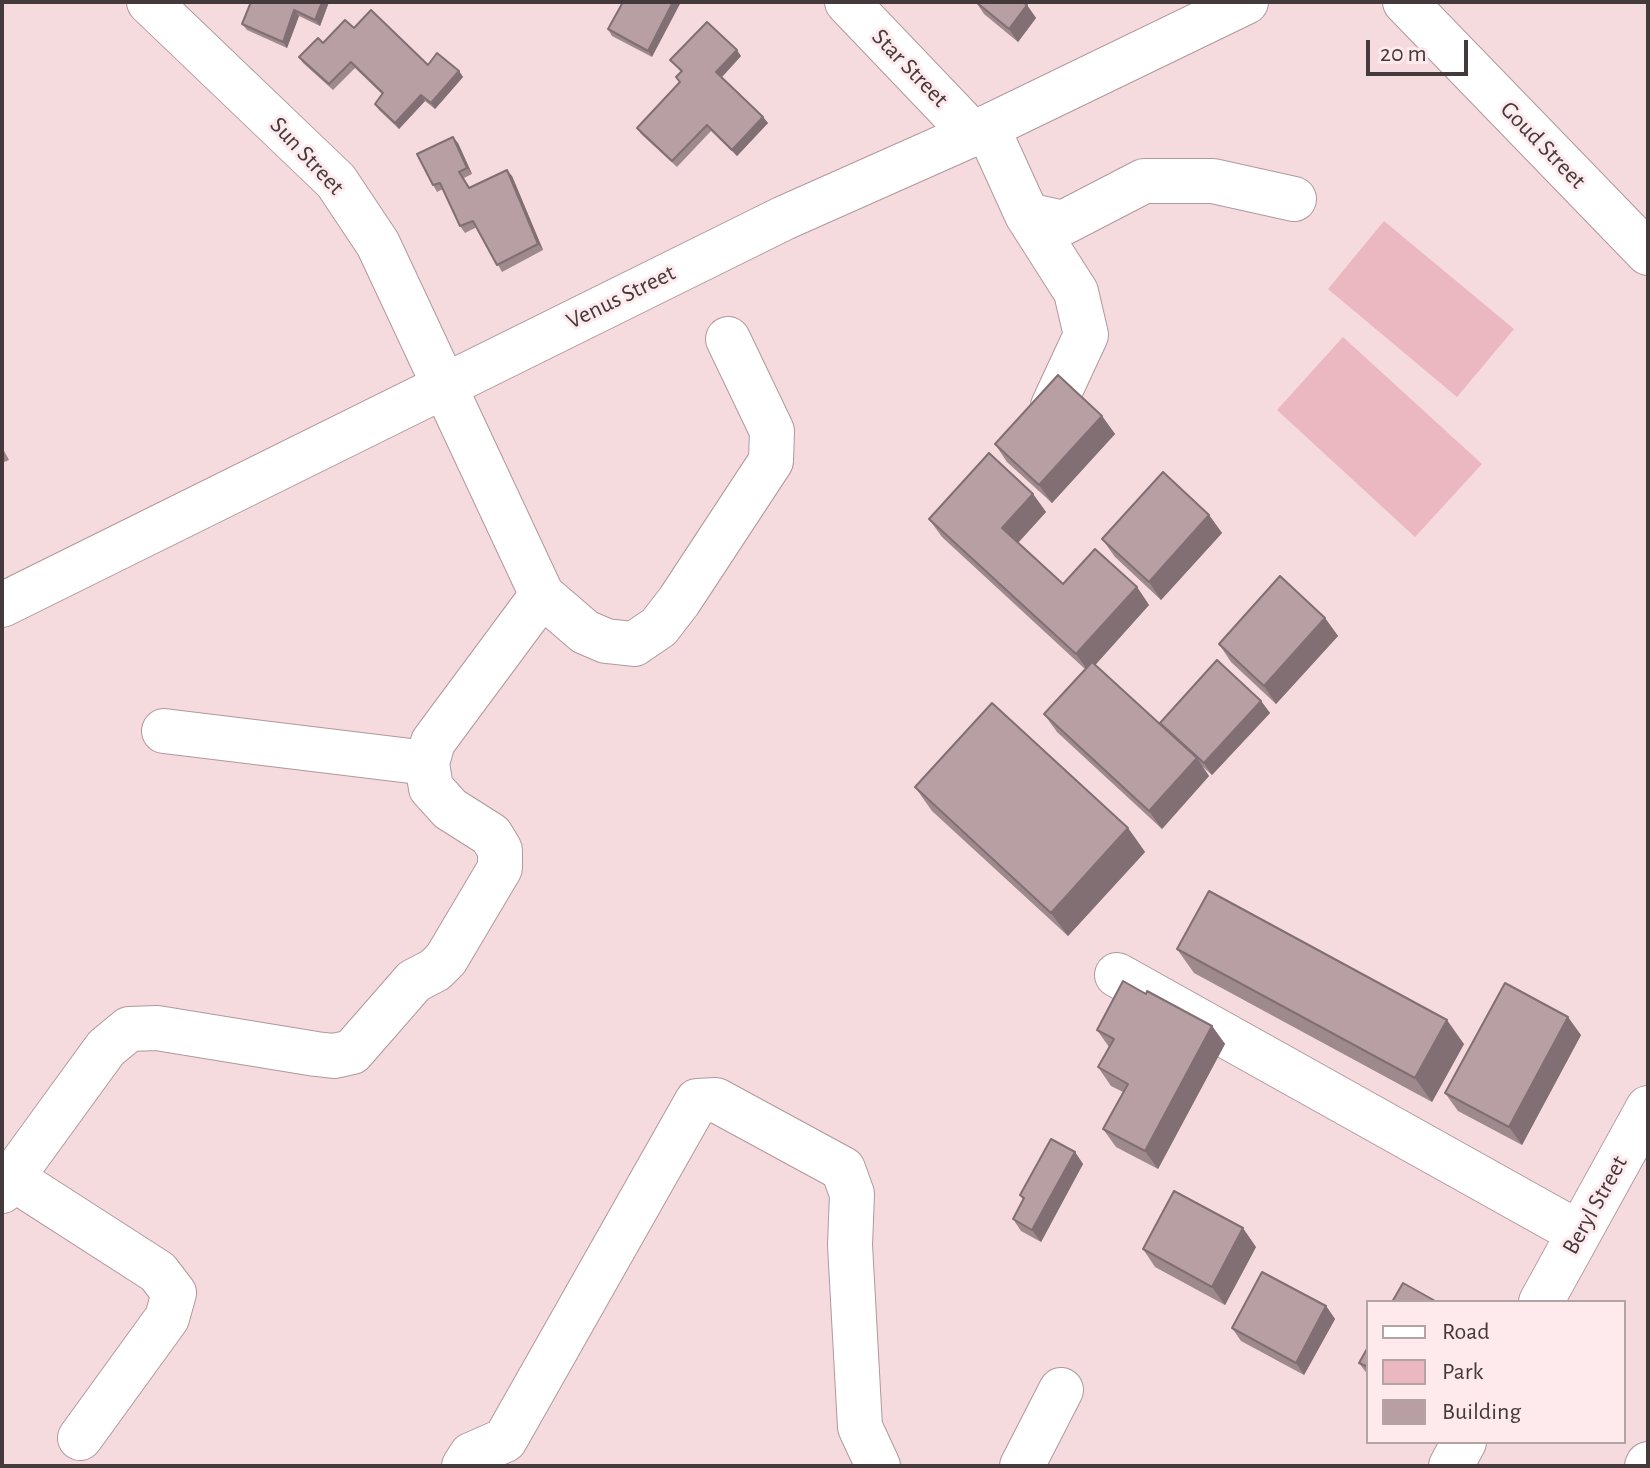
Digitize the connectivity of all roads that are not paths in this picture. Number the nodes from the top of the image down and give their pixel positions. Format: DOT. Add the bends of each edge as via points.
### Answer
graph roads {
  1 [pos="149,2"];
  2 [pos="847,2"];
  3 [pos="1246,2"];
  4 [pos="1405,2"];
  5 [pos="980,131"];
  6 [pos="1294,199"];
  7 [pos="1027,215"];
  8 [pos="1648,253"];
  9 [pos="728,339"];
  10 [pos="443,385"];
  11 [pos="1053,406"];
  12 [pos="542,595"];
  13 [pos="2,605"];
  14 [pos="164,731"];
  15 [pos="427,763"];
  16 [pos="1117,975"];
  17 [pos="1648,1108"];
  18 [pos="7,1184"];
  19 [pos="1579,1233"];
  20 [pos="1542,1300"];
  21 [pos="1061,1390"];
  22 [pos="80,1438"];
  23 [pos="1463,1444"];
  24 [pos="464,1466"];
  25 [pos="878,1466"];
  26 [pos="1022,1466"];
  27 [pos="1451,1466"];
  1 -- 10 [label="street, Sun Street" via="336,181 378,244"];
  2 -- 5 [label="street, Star Street"];
  3 -- 5 [label="street, Venus Street"];
  4 -- 8 [label="street, Goud Street"];
  5 -- 7 [label="street, Star Street"];
  5 -- 10 [label="street, Venus Street" via="784,218"];
  6 -- 7 [label="street" via="1213,181 1144,181 1063,223"];
  7 -- 11 [label="street, Star Street" via="1076,292 1086,335"];
  9 -- 12 [label="street" via="772,431 771,461 679,601 659,627 634,644 585,632"];
  10 -- 12 [label="street, Sun Street"];
  10 -- 13 [label="street, Venus Street"];
  12 -- 15 [label="street" via="433,742"];
  14 -- 15 [label="street"];
  15 -- 18 [label="street" via="431,788 450,809 491,835 500,850 500,868 446,959 414,981 352,1052 334,1056 157,1028 129,1029 106,1048"];
  16 -- 19 [label="street"];
  17 -- 19 [label="street, Beryl Street"];
  18 -- 22 [label="street" via="158,1272 174,1293 167,1318"];
  19 -- 20 [label="street, Beryl Street"];
  21 -- 26 [label="street"];
  23 -- 27 [label="street"];
  24 -- 25 [label="street" via="471,1455 505,1440 697,1101 716,1100 843,1169 852,1194 860,1427"];
}
